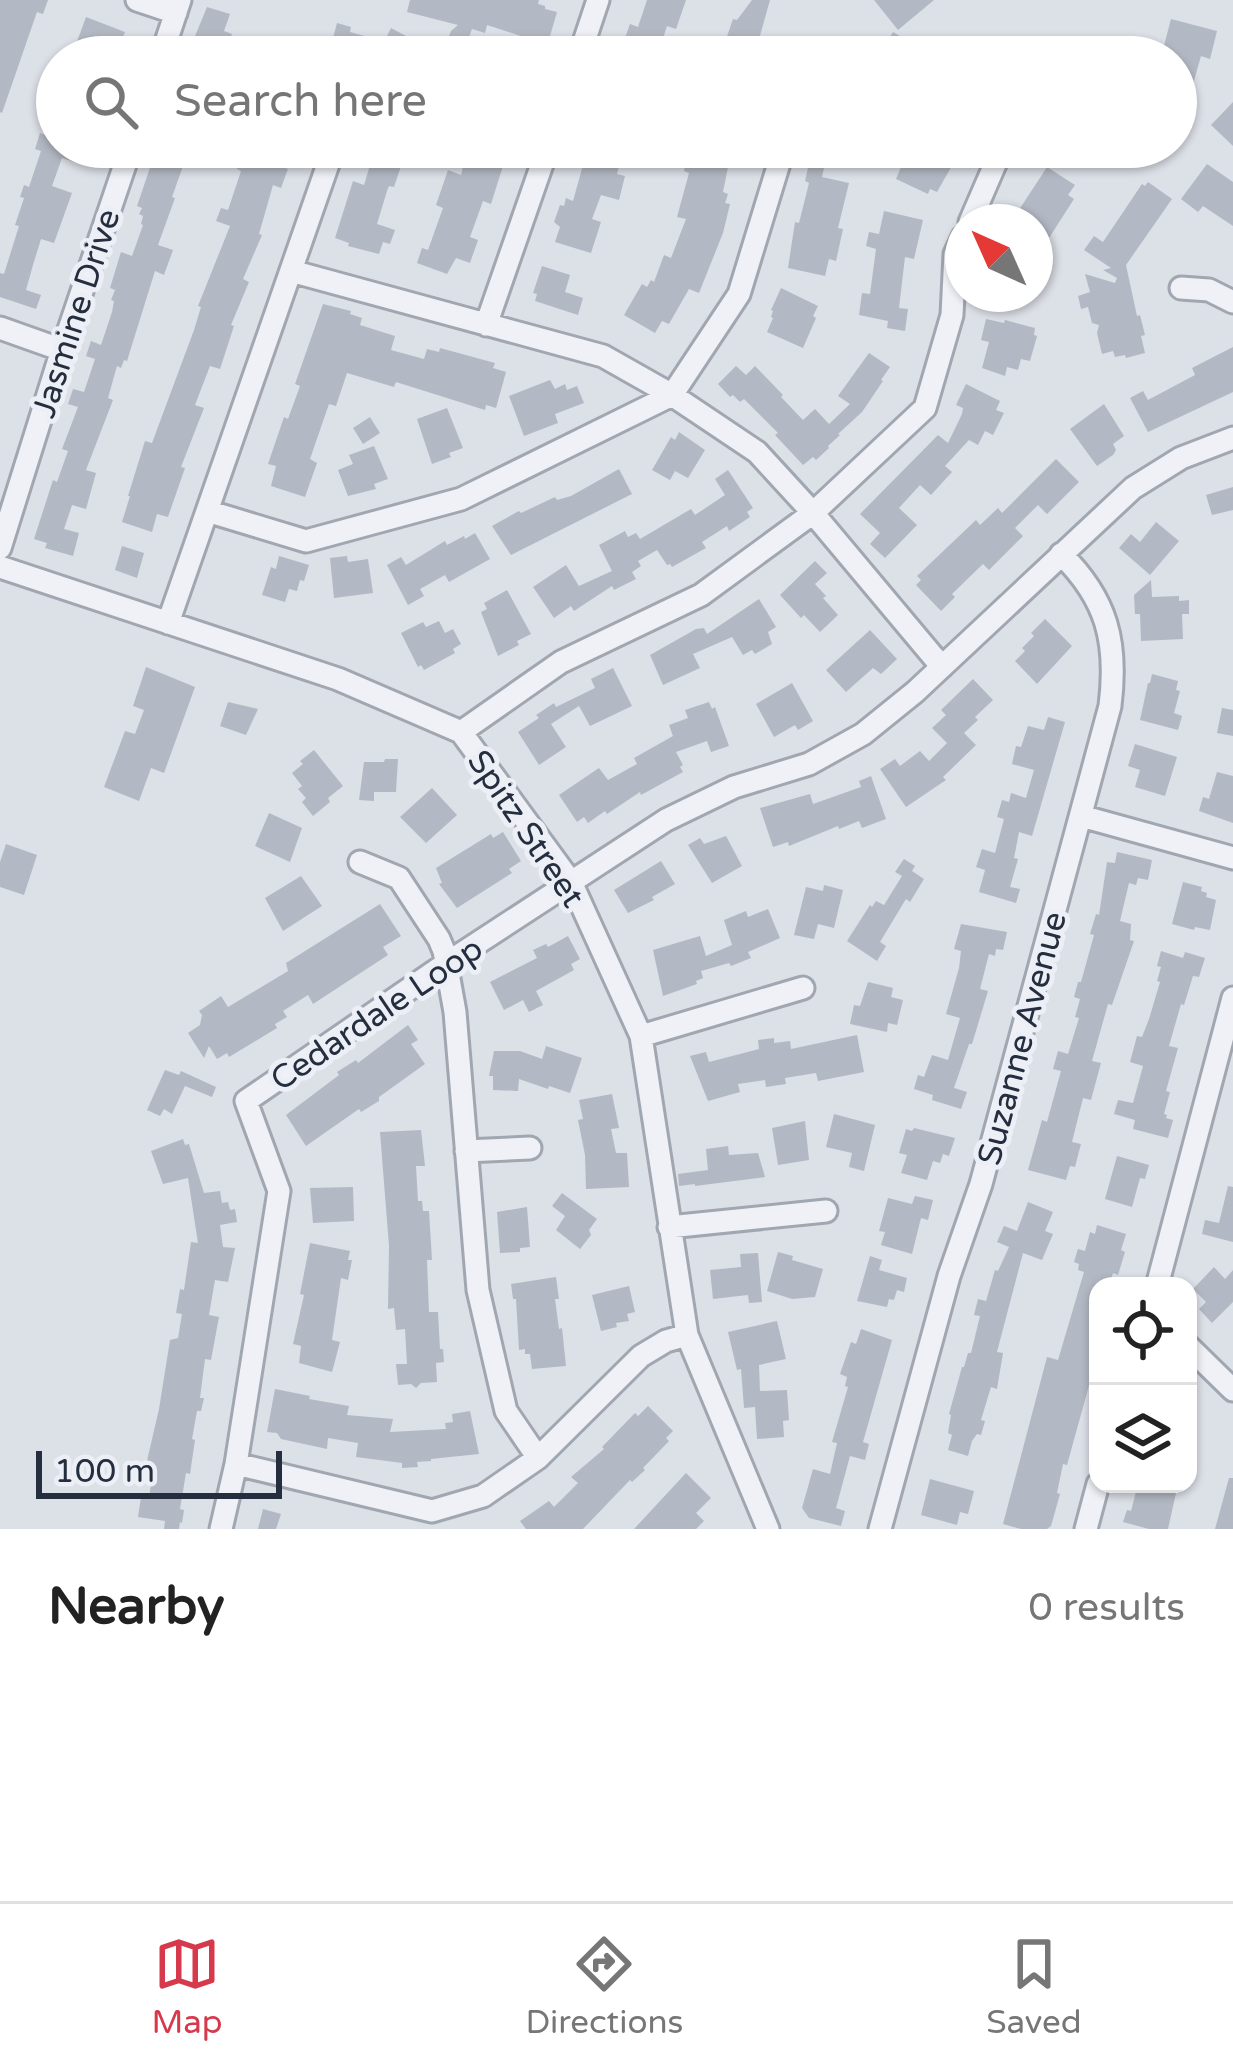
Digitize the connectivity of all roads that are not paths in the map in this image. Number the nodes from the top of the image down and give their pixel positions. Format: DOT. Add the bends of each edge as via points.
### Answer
graph roads {
  1 [pos="137,0"];
  2 [pos="598,0"];
  3 [pos="178,6"];
  4 [pos="168,36"];
  5 [pos="587,36"];
  6 [pos="123,168"];
  7 [pos="327,168"];
  8 [pos="541,168"];
  9 [pos="778,168"];
  10 [pos="994,168"];
  11 [pos="978,204"];
  12 [pos="291,271"];
  13 [pos="1181,287"];
  14 [pos="1233,302"];
  15 [pos="952,312"];
  16 [pos="487,326"];
  17 [pos="0,328"];
  18 [pos="62,350"];
  19 [pos="672,395"];
  20 [pos="1233,438"];
  21 [pos="207,511"];
  22 [pos="813,513"];
  23 [pos="0,548"];
  24 [pos="1061,554"];
  25 [pos="0,567"];
  26 [pos="168,623"];
  27 [pos="942,667"];
  28 [pos="461,732"];
  29 [pos="1081,816"];
  30 [pos="1233,858"];
  31 [pos="360,862"];
  32 [pos="572,882"];
  33 [pos="447,963"];
  34 [pos="803,988"];
  35 [pos="1233,998"];
  36 [pos="641,1036"];
  37 [pos="530,1148"];
  38 [pos="466,1151"];
  39 [pos="826,1211"];
  40 [pos="669,1227"];
  41 [pos="1159,1277"];
  42 [pos="687,1335"];
  43 [pos="1197,1355"];
  44 [pos="1233,1390"];
  45 [pos="538,1458"];
  46 [pos="236,1464"];
  47 [pos="1096,1493"];
  48 [pos="763,1527"];
  49 [pos="221,1529"];
  50 [pos="880,1529"];
  51 [pos="1086,1529"];
  1 -- 3 [label="street"];
  2 -- 5 [label="street"];
  3 -- 4 [label="street"];
  6 -- 18 [label="street, Jasmine Drive"];
  7 -- 12 [label="street"];
  8 -- 16 [label="street"];
  9 -- 19 [label="street" via="739,294"];
  10 -- 11 [label="street"];
  12 -- 16 [label="street"];
  12 -- 21 [label="street"];
  13 -- 14 [label="street"];
  15 -- 22 [label="street" via="925,408"];
  16 -- 19 [label="street" via="603,356"];
  17 -- 18 [label="street"];
  18 -- 23 [label="street, Jasmine Drive"];
  19 -- 21 [label="street" via="460,499 306,541"];
  19 -- 22 [label="street" via="757,452"];
  20 -- 24 [label="street, Cedardale Loop" via="1147,477"];
  21 -- 26 [label="street"];
  22 -- 27 [label="street"];
  22 -- 28 [label="street" via="701,595 561,662"];
  24 -- 27 [label="street, Cedardale Loop"];
  24 -- 29 [label="street, Suzanne Avenue" via="1100,605 1113,663"];
  25 -- 26 [label="street, Spitz Street"];
  26 -- 28 [label="street, Spitz Street" via="338,679"];
  27 -- 32 [label="street, Cedardale Loop" via="844,746 700,802"];
  28 -- 32 [label="street, Spitz Street"];
  29 -- 30 [label="street"];
  29 -- 50 [label="street, Suzanne Avenue"];
  31 -- 33 [label="street" via="399,878"];
  32 -- 33 [label="street, Cedardale Loop"];
  32 -- 36 [label="street, Spitz Street"];
  33 -- 38 [label="street"];
  33 -- 46 [label="street, Cedardale Loop" via="246,1101 279,1191"];
  34 -- 36 [label="street"];
  35 -- 41 [label="street"];
  36 -- 40 [label="street, Spitz Street"];
  37 -- 38 [label="street"];
  38 -- 45 [label="street" via="478,1290 506,1411"];
  39 -- 40 [label="street"];
  40 -- 42 [label="street, Spitz Street"];
  42 -- 45 [label="street" via="641,1355"];
  42 -- 48 [label="street, Spitz Street"];
  43 -- 44 [label="street"];
  45 -- 46 [label="street" via="483,1496 432,1511"];
  46 -- 49 [label="street, Cedardale Loop"];
  47 -- 51 [label="street"];
}
